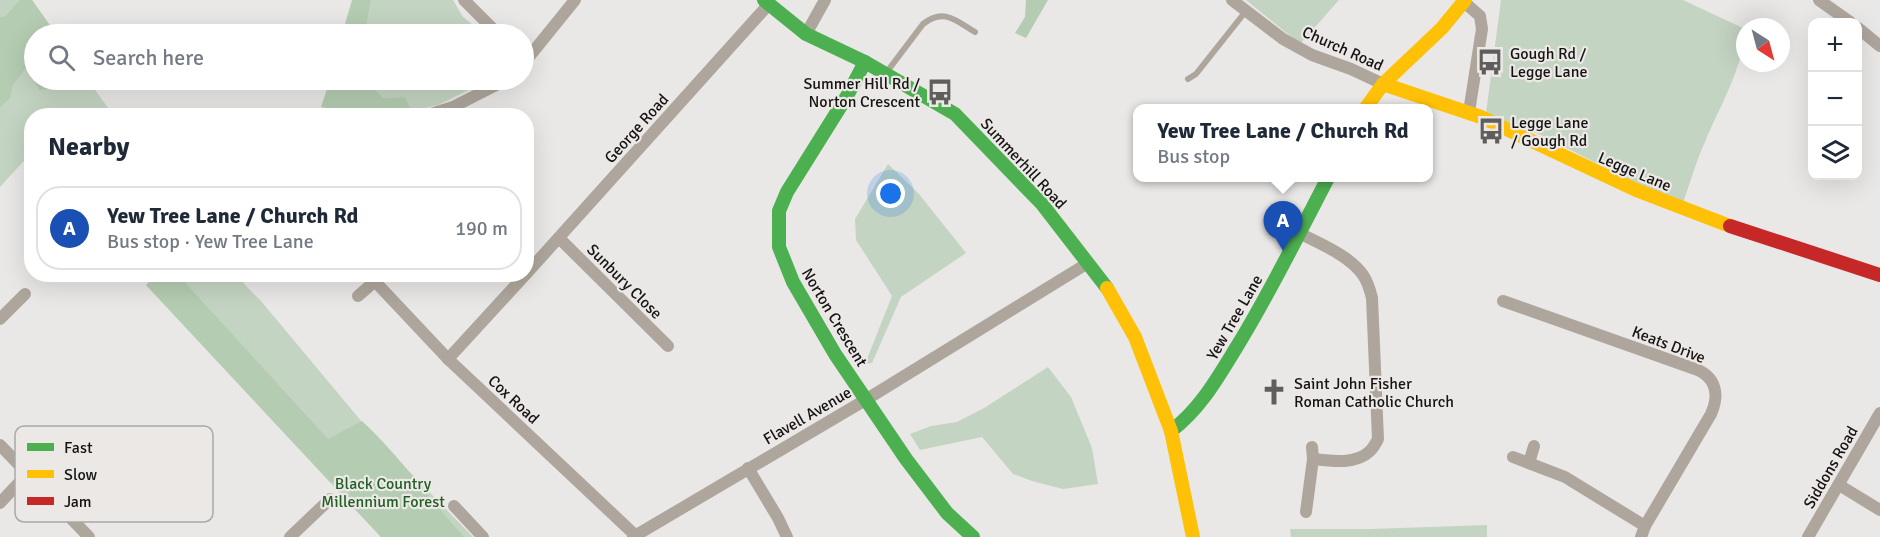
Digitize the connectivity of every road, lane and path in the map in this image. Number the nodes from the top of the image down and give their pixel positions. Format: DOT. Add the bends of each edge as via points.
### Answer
graph roads {
  1 [pos="464,0"];
  2 [pos="575,0"];
  3 [pos="825,0"];
  4 [pos="1232,0"];
  5 [pos="1819,0"];
  6 [pos="1465,1"];
  7 [pos="767,2"];
  8 [pos="1246,10"];
  9 [pos="1844,18"];
  10 [pos="488,24"];
  11 [pos="975,32"];
  12 [pos="1862,32"];
  13 [pos="806,34"];
  14 [pos="1880,46"];
  15 [pos="534,49"];
  16 [pos="865,62"];
  17 [pos="885,73"];
  18 [pos="1188,79"];
  19 [pos="1383,84"];
  20 [pos="486,90"];
  21 [pos="1368,104"];
  22 [pos="450,108"];
  23 [pos="1469,112"];
  24 [pos="1325,182"];
  25 [pos="1299,233"];
  26 [pos="559,238"];
  27 [pos="1089,262"];
  28 [pos="534,265"];
  29 [pos="1880,275"];
  30 [pos="368,282"];
  31 [pos="375,282"];
  32 [pos="519,282"];
  33 [pos="1519,293"];
  34 [pos="25,294"];
  35 [pos="358,296"];
  36 [pos="0,319"];
  37 [pos="668,346"];
  38 [pos="448,359"];
  39 [pos="867,399"];
  40 [pos="1880,413"];
  41 [pos="1171,430"];
  42 [pos="0,445"];
  43 [pos="1534,446"];
  44 [pos="1513,458"];
  45 [pos="15,459"];
  46 [pos="1528,463"];
  47 [pos="748,468"];
  48 [pos="1839,485"];
  49 [pos="15,486"];
  50 [pos="330,499"];
  51 [pos="0,503"];
  52 [pos="454,506"];
  53 [pos="1880,510"];
  54 [pos="1306,512"];
  55 [pos="75,522"];
  56 [pos="1643,532"];
  57 [pos="634,536"];
  58 [pos="89,537"];
  59 [pos="290,537"];
  60 [pos="483,537"];
  61 [pos="787,537"];
  62 [pos="973,537"];
  63 [pos="1192,537"];
  64 [pos="1808,537"];
  1 -- 10 [label="street"];
  2 -- 15 [label="street"];
  3 -- 13 [label="street"];
  4 -- 8 [label="street, Church Road"];
  5 -- 9 [label="street"];
  6 -- 19 [label="main road"];
  6 -- 23 [label="street" via="1480,16 1482,29"];
  7 -- 13 [label="main road, Summerhill Road"];
  7 -- 26 [label="street, George Road"];
  8 -- 18 [label="lane"];
  8 -- 19 [label="street, Church Road" via="1283,39 1312,55"];
  11 -- 17 [label="lane" via="946,15 930,18"];
  12 -- 14 [label="street"];
  13 -- 16 [label="main road, Summerhill Road"];
  16 -- 17 [label="main road, Summerhill Road"];
  16 -- 39 [label="main road, Norton Crescent" via="787,192 779,211 778,232 779,247 793,282"];
  17 -- 27 [label="main road, Summerhill Road" via="955,114 1042,204"];
  19 -- 21 [label="main road"];
  19 -- 23 [label="main road, Legge Lane"];
  20 -- 22 [label="street"];
  23 -- 29 [label="main road, Legge Lane" via="1656,199"];
  24 -- 25 [label="main road, Yew Tree Lane"];
  25 -- 41 [label="main road, Yew Tree Lane" via="1209,393 1184,422"];
  25 -- 54 [label="street" via="1337,254 1364,276 1372,298 1378,439 1369,452 1357,459 1336,461 1313,453"];
  26 -- 28 [label="street, George Road"];
  26 -- 37 [label="street, Sunbury Close"];
  27 -- 39 [label="street, Flavell Avenue"];
  27 -- 41 [label="main road, Summerhill Road" via="1135,338"];
  30 -- 35 [label="street, Cox Road"];
  31 -- 38 [label="street, Cox Road"];
  32 -- 38 [label="street, George Road"];
  33 -- 56 [label="street, Keats Drive" via="1509,303 1698,370 1714,384 1711,414"];
  34 -- 36 [label="street"];
  38 -- 57 [label="street, Cox Road"];
  39 -- 47 [label="street, Flavell Avenue"];
  39 -- 62 [label="main road, Norton Crescent" via="947,513"];
  40 -- 48 [label="street, Siddons Road"];
  41 -- 63 [label="main road, Summerhill Road"];
  42 -- 45 [label="street"];
  43 -- 46 [label="street"];
  44 -- 46 [label="street"];
  46 -- 56 [label="street" via="1573,481"];
  47 -- 57 [label="street, Flavell Avenue"];
  47 -- 61 [label="street"];
  48 -- 53 [label="street"];
  48 -- 64 [label="street, Siddons Road"];
  49 -- 51 [label="street"];
  50 -- 59 [label="street"];
  52 -- 60 [label="street"];
  55 -- 58 [label="street"];
}
